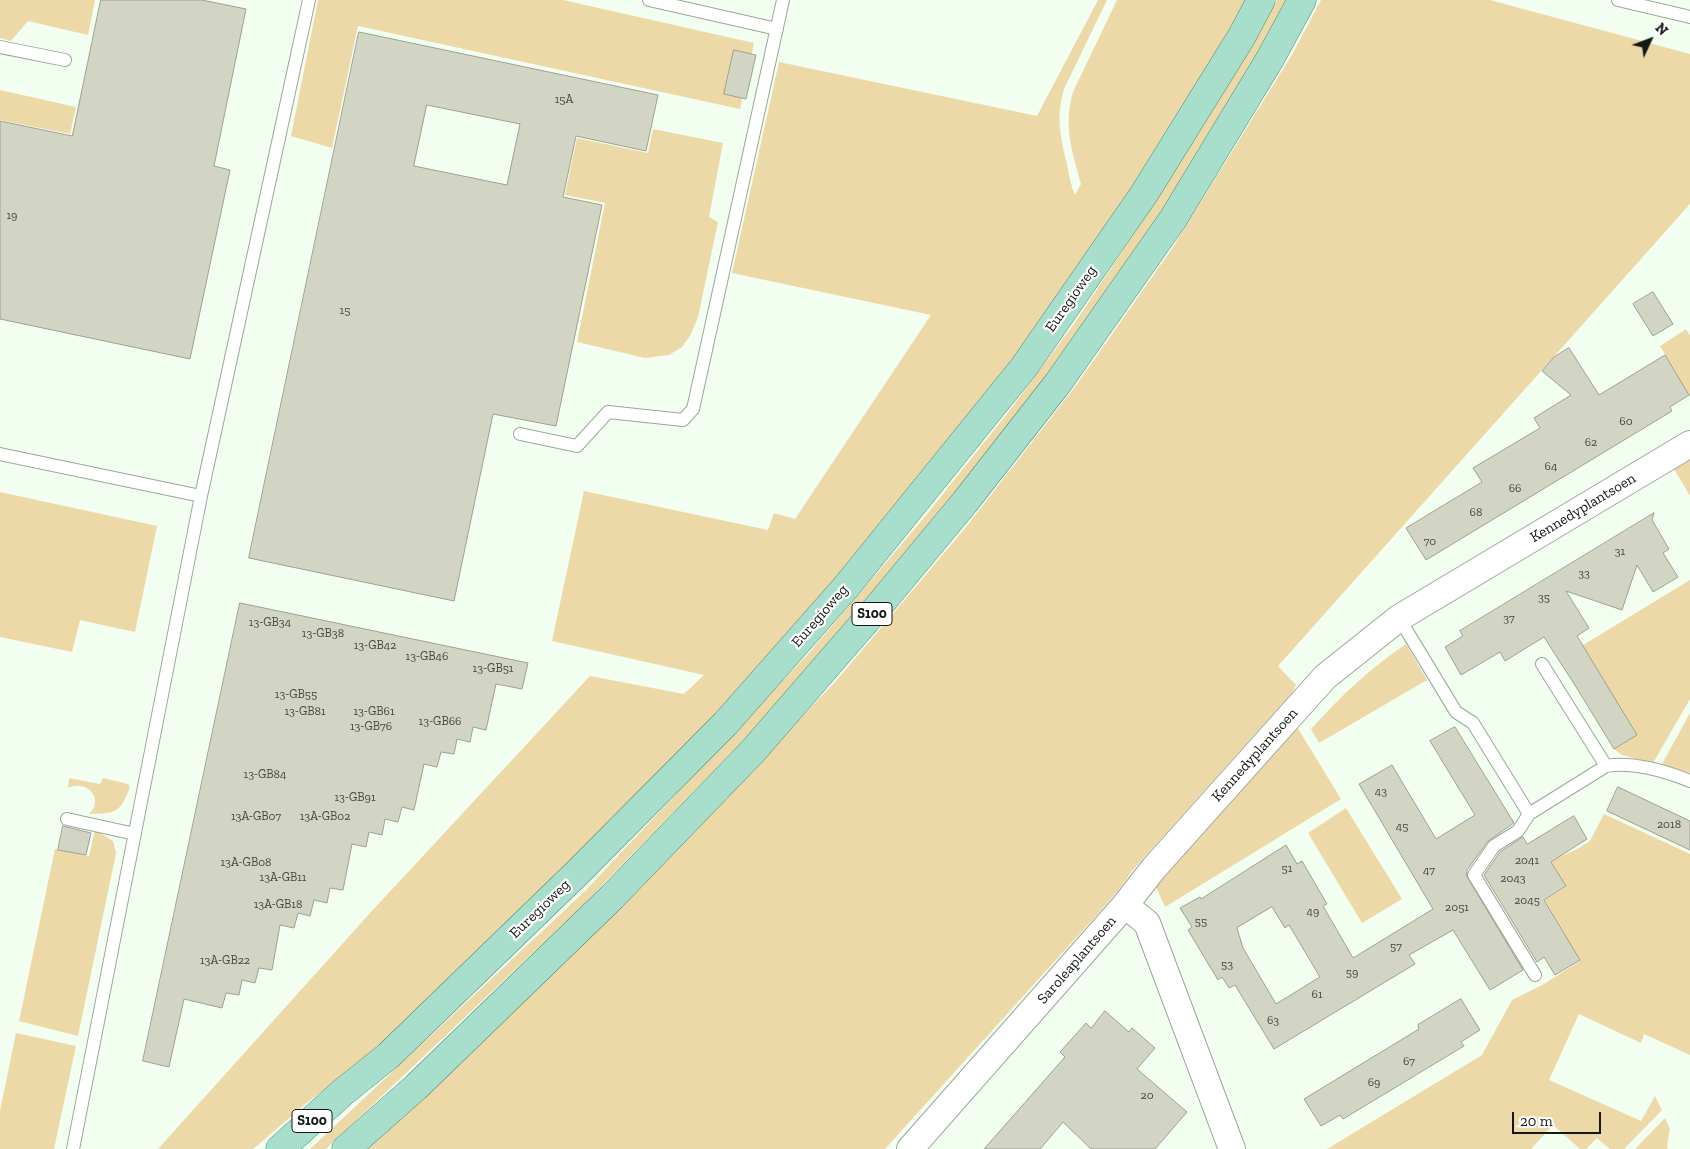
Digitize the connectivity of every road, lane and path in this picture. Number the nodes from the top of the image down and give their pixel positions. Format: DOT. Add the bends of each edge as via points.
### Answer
graph roads {
  1 [pos="309,0"];
  2 [pos="649,0"];
  3 [pos="783,0"];
  4 [pos="1260,0"];
  5 [pos="1302,0"];
  6 [pos="1618,0"];
  7 [pos="1690,17"];
  8 [pos="777,29"];
  9 [pos="0,47"];
  10 [pos="65,60"];
  11 [pos="520,434"];
  12 [pos="1690,444"];
  13 [pos="0,454"];
  14 [pos="201,496"];
  15 [pos="1399,618"];
  16 [pos="1542,664"];
  17 [pos="1606,766"];
  18 [pos="1690,781"];
  19 [pos="1529,814"];
  20 [pos="66,819"];
  21 [pos="135,834"];
  22 [pos="1125,905"];
  23 [pos="1535,975"];
  24 [pos="72,1149"];
  25 [pos="280,1149"];
  26 [pos="346,1149"];
  27 [pos="910,1149"];
  28 [pos="1232,1149"];
  1 -- 14 [label="lane"];
  2 -- 8 [label="lane"];
  3 -- 8 [label="lane"];
  4 -- 25 [label="main road, Euregioweg / S100" via="1242,36 1144,194 1024,367 846,587 725,724 577,873 388,1056"];
  5 -- 26 [label="main road, S100" via="1173,220 1058,383 884,601 754,751 612,897 416,1087"];
  6 -- 7 [label="lane"];
  8 -- 11 [label="lane" via="694,409 683,420 608,412 577,446"];
  9 -- 10 [label="lane"];
  12 -- 15 [label="street, Kennedyplantsoen"];
  13 -- 14 [label="lane"];
  14 -- 21 [label="lane"];
  15 -- 19 [label="lane" via="1456,712 1472,723"];
  15 -- 22 [label="street, Kennedyplantsoen" via="1325,677 1154,868"];
  16 -- 17 [label="lane"];
  17 -- 18 [label="lane" via="1634,765"];
  17 -- 19 [label="lane"];
  19 -- 23 [label="lane" via="1518,831 1494,846 1474,875"];
  20 -- 21 [label="lane"];
  21 -- 24 [label="lane"];
  22 -- 27 [label="street, Saroleaplantsoen"];
  22 -- 28 [label="street, Saroleaplantsoen" via="1147,923"];
}
